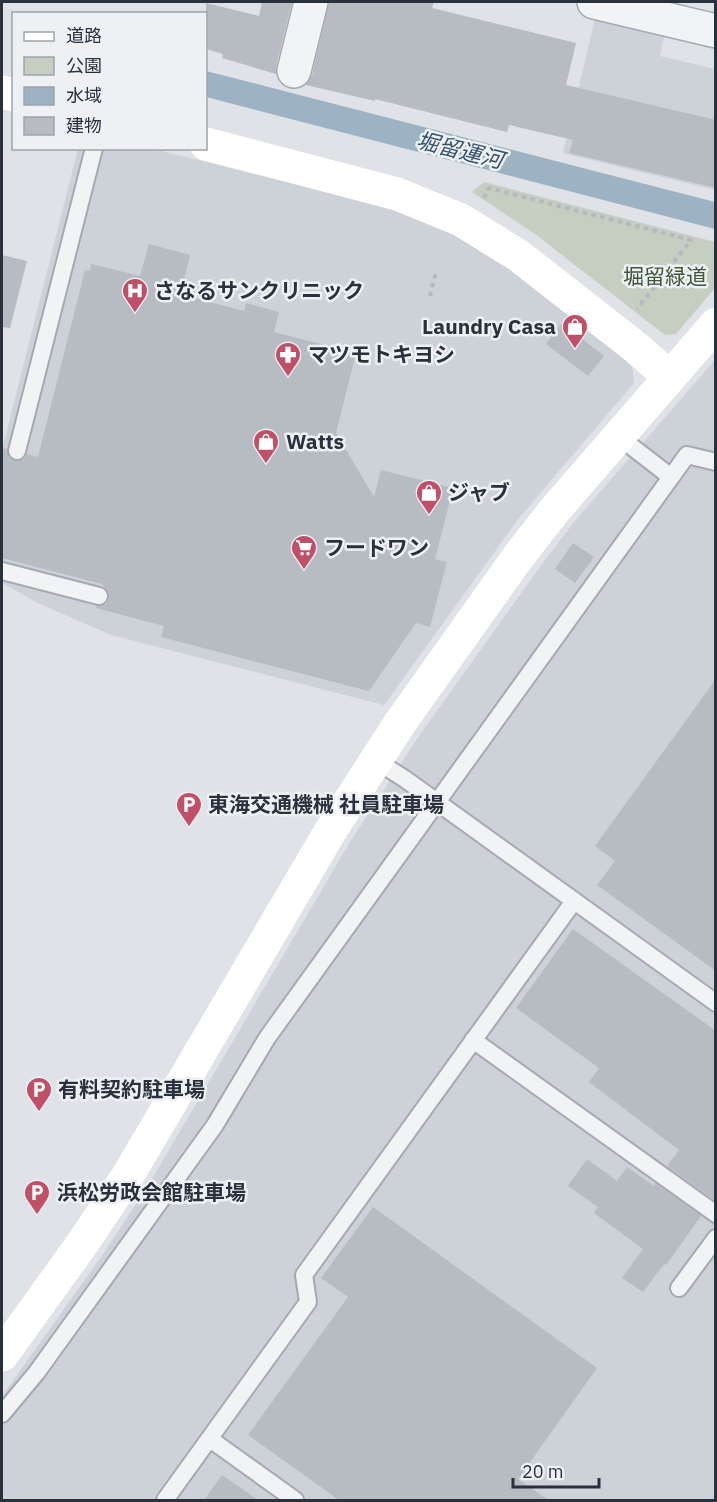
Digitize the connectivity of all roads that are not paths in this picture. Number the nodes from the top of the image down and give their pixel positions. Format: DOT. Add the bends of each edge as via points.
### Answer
graph roads {
  1 [pos="311,2"];
  2 [pos="594,2"];
  3 [pos="716,31"];
  4 [pos="294,71"];
  5 [pos="207,144"];
  6 [pos="93,150"];
  7 [pos="716,324"];
  8 [pos="670,377"];
  9 [pos="618,436"];
  10 [pos="17,452"];
  11 [pos="716,462"];
  12 [pos="671,477"];
  13 [pos="9,573"];
  14 [pos="99,596"];
  15 [pos="375,760"];
  16 [pos="437,802"];
  17 [pos="574,901"];
  18 [pos="716,1003"];
  19 [pos="473,1040"];
  20 [pos="716,1214"];
  21 [pos="716,1238"];
  22 [pos="679,1288"];
  23 [pos="2,1355"];
  24 [pos="2,1414"];
  25 [pos="210,1439"];
  26 [pos="165,1500"];
  27 [pos="295,1500"];
  1 -- 4 [label="street"];
  2 -- 3 [label="street"];
  5 -- 8 [label="street" via="397,194 460,220 519,256"];
  6 -- 10 [label="lane"];
  7 -- 8 [label="street"];
  8 -- 9 [label="street"];
  9 -- 12 [label="lane"];
  9 -- 15 [label="street" via="518,557"];
  11 -- 12 [label="lane" via="687,455"];
  12 -- 16 [label="lane"];
  13 -- 14 [label="lane"];
  15 -- 16 [label="lane"];
  15 -- 23 [label="street" via="127,1177"];
  16 -- 17 [label="lane"];
  16 -- 24 [label="lane" via="267,1038 215,1125 37,1372"];
  17 -- 18 [label="lane"];
  17 -- 19 [label="lane"];
  19 -- 20 [label="lane"];
  19 -- 25 [label="lane" via="304,1275 308,1302"];
  21 -- 22 [label="lane"];
  25 -- 26 [label="lane"];
  25 -- 27 [label="lane"];
}
